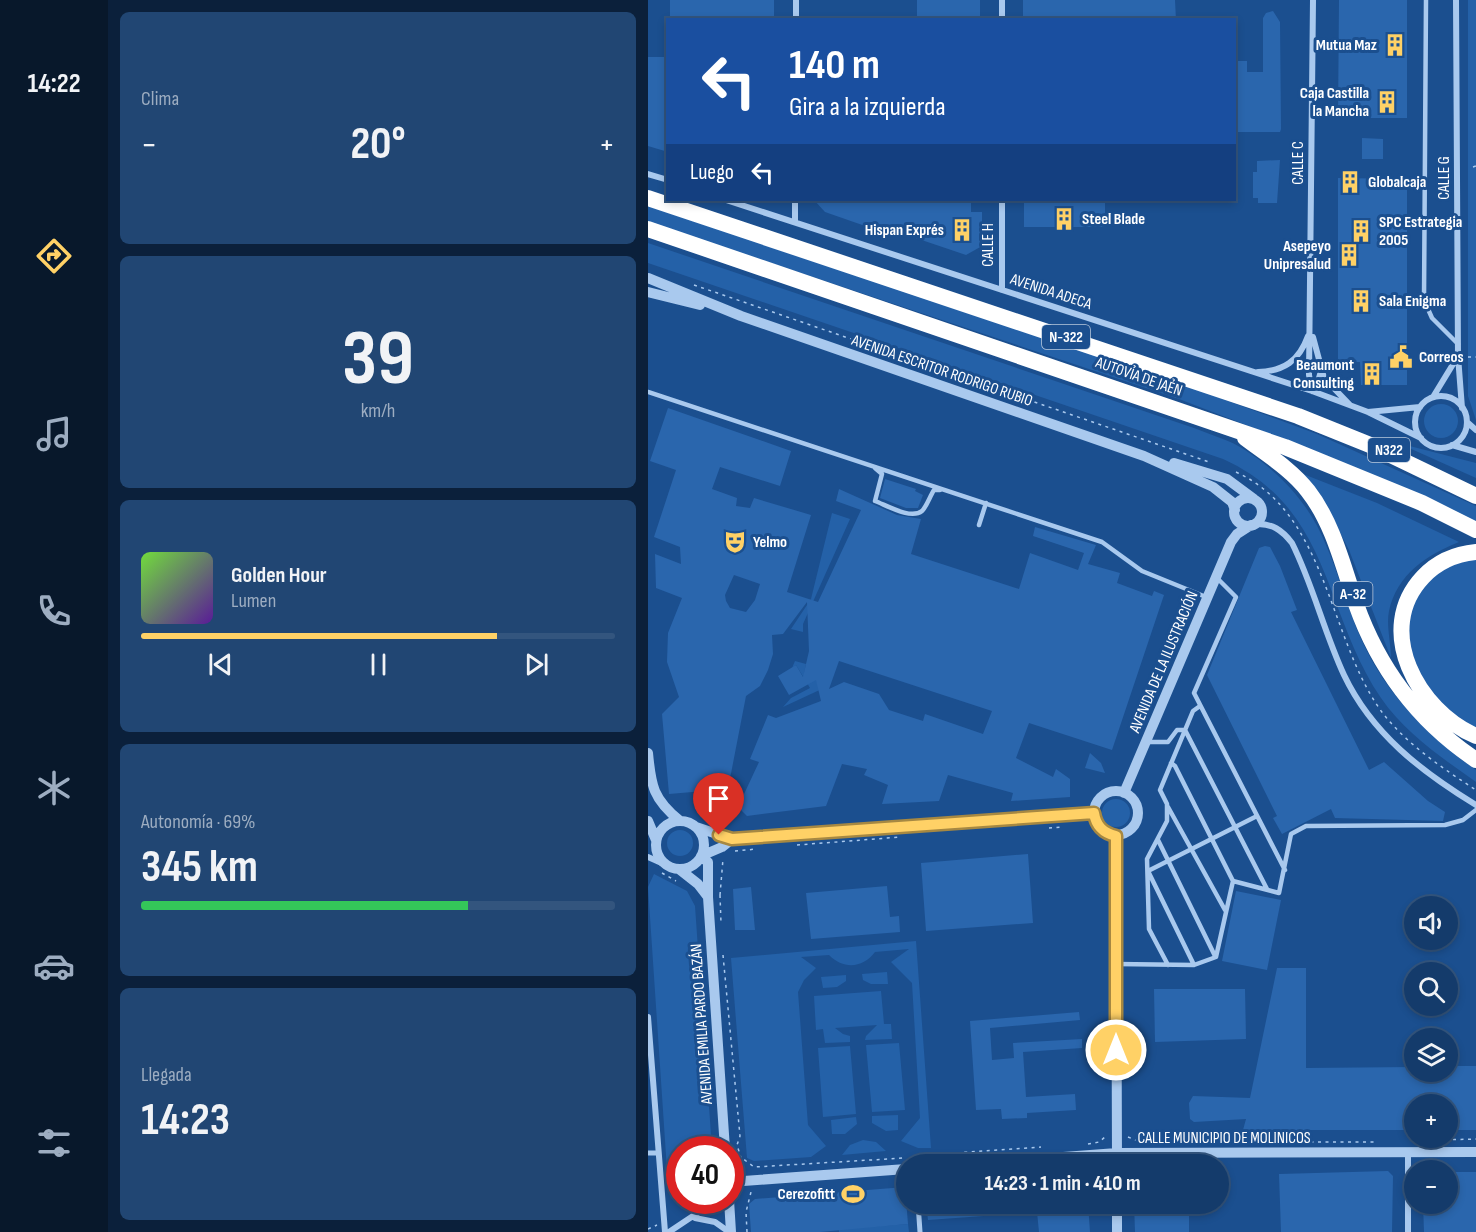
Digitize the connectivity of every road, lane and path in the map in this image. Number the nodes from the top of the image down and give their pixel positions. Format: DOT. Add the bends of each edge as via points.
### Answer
graph roads {
  1 [pos="796,0"];
  2 [pos="1002,0"];
  3 [pos="1313,0"];
  4 [pos="1426,0"];
  5 [pos="1456,0"];
  6 [pos="796,18"];
  7 [pos="1002,18"];
  8 [pos="648,174"];
  9 [pos="666,179"];
  10 [pos="648,198"];
  11 [pos="729,201"];
  12 [pos="795,201"];
  13 [pos="1002,201"];
  14 [pos="795,222"];
  15 [pos="648,229"];
  16 [pos="648,278"];
  17 [pos="690,283"];
  18 [pos="1002,290"];
  19 [pos="648,292"];
  20 [pos="730,312"];
  21 [pos="1311,327"];
  22 [pos="1458,344"];
  23 [pos="1458,357"];
  24 [pos="1321,370"];
  25 [pos="1254,373"];
  26 [pos="1312,391"];
  27 [pos="648,392"];
  28 [pos="1432,398"];
  29 [pos="1353,407"];
  30 [pos="1420,407"];
  31 [pos="1462,408"];
  32 [pos="1368,412"];
  33 [pos="1298,416"];
  34 [pos="1467,422"];
  35 [pos="1232,428"];
  36 [pos="1476,430"];
  37 [pos="1421,438"];
  38 [pos="1452,445"];
  39 [pos="1476,452"];
  40 [pos="1144,456"];
  41 [pos="1217,464"];
  42 [pos="870,465"];
  43 [pos="1228,469"];
  44 [pos="945,490"];
  45 [pos="1476,490"];
  46 [pos="1476,496"];
  47 [pos="1254,499"];
  48 [pos="986,504"];
  49 [pos="1235,513"];
  50 [pos="979,525"];
  51 [pos="1253,525"];
  52 [pos="1476,530"];
  53 [pos="1231,542"];
  54 [pos="1476,552"];
  55 [pos="1216,577"];
  56 [pos="1208,597"];
  57 [pos="1200,706"];
  58 [pos="1185,730"];
  59 [pos="1476,736"];
  60 [pos="1146,742"];
  61 [pos="648,753"];
  62 [pos="1476,760"];
  63 [pos="1171,763"];
  64 [pos="649,782"];
  65 [pos="1476,790"];
  66 [pos="1124,793"];
  67 [pos="1167,804"];
  68 [pos="1476,805"];
  69 [pos="1476,810"];
  70 [pos="1094,813"];
  71 [pos="1257,816"];
  72 [pos="648,821"];
  73 [pos="680,821"];
  74 [pos="1066,824"];
  75 [pos="696,827"];
  76 [pos="1050,828"];
  77 [pos="1234,828"];
  78 [pos="903,835"];
  79 [pos="1116,836"];
  80 [pos="732,839"];
  81 [pos="1213,839"];
  82 [pos="1158,840"];
  83 [pos="653,842"];
  84 [pos="794,842"];
  85 [pos="760,844"];
  86 [pos="1191,850"];
  87 [pos="733,851"];
  88 [pos="648,857"];
  89 [pos="701,857"];
  90 [pos="723,858"];
  91 [pos="1168,861"];
  92 [pos="662,868"];
  93 [pos="679,869"];
  94 [pos="1284,870"];
  95 [pos="1148,871"];
  96 [pos="676,881"];
  97 [pos="1233,881"];
  98 [pos="1267,890"];
  99 [pos="708,897"];
  100 [pos="1226,911"];
  101 [pos="721,930"];
  102 [pos="722,951"];
  103 [pos="1216,957"];
  104 [pos="1116,964"];
  105 [pos="1168,965"];
  106 [pos="1194,965"];
  107 [pos="648,1017"];
  108 [pos="650,1080"];
  109 [pos="724,1136"];
  110 [pos="740,1136"];
  111 [pos="1476,1152"];
  112 [pos="658,1153"];
  113 [pos="1408,1153"];
  114 [pos="648,1154"];
  115 [pos="1117,1154"];
  116 [pos="1229,1156"];
  117 [pos="747,1163"];
  118 [pos="896,1170"];
  119 [pos="744,1181"];
  120 [pos="749,1181"];
  121 [pos="699,1214"];
  122 [pos="729,1214"];
  123 [pos="919,1214"];
  124 [pos="1117,1214"];
  125 [pos="694,1218"];
  126 [pos="664,1220"];
  127 [pos="648,1229"];
  128 [pos="667,1232"];
  129 [pos="730,1232"];
  130 [pos="747,1232"];
  131 [pos="920,1232"];
  132 [pos="1117,1232"];
  133 [pos="1408,1232"];
  1 -- 6 [label="street"];
  2 -- 7 [label="street"];
  3 -- 21 [label="street, CALLE C"];
  4 -- 22 [label="lane" via="1424,300 1432,318"];
  5 -- 22 [label="street, CALLE G"];
  8 -- 9 [label="street"];
  10 -- 33 [label="highway, AUTOVÍA DE JAÉN / N-322"];
  11 -- 14 [label="street, AVENIDA ADECA"];
  12 -- 14 [label="street"];
  13 -- 18 [label="street, CALLE H"];
  14 -- 18 [label="street, AVENIDA ADECA"];
  15 -- 35 [label="highway, AUTOVÍA DE JAÉN / N-322"];
  16 -- 20 [label="street, AVENIDA ESCRITOR RODRIGO RUBIO"];
  17 -- 41 [label="path"];
  18 -- 25 [label="street, AVENIDA ADECA"];
  19 -- 20 [label="street, AVENIDA ESCRITOR RODRIGO RUBIO"];
  20 -- 40 [label="street, AVENIDA ESCRITOR RODRIGO RUBIO"];
  21 -- 24 [label="street, CALLE C"];
  21 -- 25 [label="street, CALLE C" via="1303,350 1291,364 1280,370"];
  21 -- 26 [label="street, CALLE C" via="1308,375"];
  22 -- 23 [label="street, CALLE G"];
  23 -- 28 [label="street"];
  23 -- 31 [label="street, CALLE G"];
  24 -- 26 [label="street"];
  24 -- 29 [label="street, CALLE C" via="1329,386"];
  25 -- 26 [label="street, AVENIDA ADECA"];
  26 -- 29 [label="street, AVENIDA ADECA"];
  27 -- 42 [label="lane"];
  28 -- 30 [label="street"];
  28 -- 31 [label="street" via="1444,396"];
  29 -- 32 [label="street, AVENIDA ADECA"];
  30 -- 32 [label="street, AVENIDA ADECA"];
  30 -- 37 [label="street" via="1415,423"];
  31 -- 34 [label="street"];
  32 -- 37 [label="street, AVENIDA ADECA"];
  33 -- 45 [label="highway, N322" via="1378,444"];
  33 -- 46 [label="highway, AUTOVÍA DE JAÉN / N-322" via="1370,445"];
  34 -- 36 [label="street"];
  34 -- 38 [label="street" via="1465,432"];
  35 -- 52 [label="highway, AUTOVÍA DE JAÉN / N-322" via="1422,503"];
  35 -- 62 [label="highway, A-32" via="1285,468 1308,491 1327,523 1381,662 1416,710"];
  37 -- 38 [label="street" via="1438,447"];
  38 -- 39 [label="street"];
  40 -- 47 [label="street, AVENIDA ESCRITOR RODRIGO RUBIO" via="1227,479"];
  40 -- 49 [label="street, AVENIDA ESCRITOR RODRIGO RUBIO" via="1219,490 1232,502"];
  42 -- 44 [label="lane"];
  42 -- 44 [label="lane" via="882,474 875,501 906,513 917,514 934,490"];
  43 -- 65 [label="path" via="1257,484 1295,523 1313,557 1361,677 1380,710 1407,738"];
  44 -- 48 [label="lane"];
  47 -- 49 [label="street" via="1242,499"];
  47 -- 51 [label="street" via="1262,512"];
  48 -- 50 [label="lane"];
  48 -- 56 [label="lane" via="1102,542 1142,572"];
  49 -- 51 [label="street" via="1243,525"];
  49 -- 53 [label="street, AVENIDA DE LA ILUSTRACIÓN"];
  51 -- 53 [label="street, AVENIDA DE LA ILUSTRACIÓN"];
  51 -- 68 [label="street" via="1273,526 1292,543 1344,674 1367,714 1402,753"];
  53 -- 55 [label="street, AVENIDA DE LA ILUSTRACIÓN"];
  54 -- 59 [label="highway" via="1442,561 1417,583 1401,617 1400,636 1413,676 1426,696 1456,726"];
  55 -- 56 [label="street, AVENIDA DE LA ILUSTRACIÓN"];
  55 -- 57 [label="lane" via="1236,597 1194,693"];
  56 -- 60 [label="street, AVENIDA DE LA ILUSTRACIÓN"];
  57 -- 58 [label="lane" via="1193,711"];
  57 -- 71 [label="lane"];
  58 -- 60 [label="lane" via="1177,730 1168,742"];
  58 -- 63 [label="lane"];
  58 -- 77 [label="lane"];
  60 -- 66 [label="street, AVENIDA DE LA ILUSTRACIÓN"];
  61 -- 64 [label="street"];
  63 -- 67 [label="lane" via="1160,790"];
  63 -- 81 [label="lane"];
  64 -- 73 [label="street" via="661,802"];
  66 -- 70 [label="street" via="1112,791 1101,797"];
  66 -- 79 [label="street" via="1136,805 1138,814 1133,828"];
  67 -- 82 [label="lane" via="1167,820"];
  67 -- 86 [label="lane"];
  69 -- 94 [label="lane" via="1463,820 1445,825 1306,826 1291,834"];
  70 -- 79 [label="street" via="1098,826"];
  70 -- 80 [label="street"];
  71 -- 77 [label="lane"];
  71 -- 94 [label="lane"];
  72 -- 83 [label="street"];
  73 -- 75 [label="street"];
  73 -- 83 [label="street" via="662,828"];
  74 -- 76 [label="path"];
  75 -- 80 [label="street"];
  75 -- 89 [label="street" via="704,844"];
  77 -- 81 [label="lane"];
  77 -- 98 [label="lane"];
  78 -- 84 [label="path" via="900,839 799,846"];
  79 -- 104 [label="street"];
  80 -- 89 [label="street"];
  81 -- 86 [label="lane"];
  81 -- 97 [label="lane"];
  82 -- 91 [label="lane"];
  82 -- 95 [label="lane" via="1147,858"];
  83 -- 92 [label="street"];
  85 -- 87 [label="path" via="757,849"];
  86 -- 91 [label="lane"];
  86 -- 100 [label="lane"];
  88 -- 92 [label="street"];
  89 -- 93 [label="street" via="693,866"];
  89 -- 99 [label="street, AVENIDA EMILIA PARDO BAZÁN" via="708,862 710,872"];
  90 -- 101 [label="path"];
  91 -- 95 [label="lane"];
  91 -- 103 [label="lane"];
  92 -- 93 [label="street"];
  92 -- 96 [label="path"];
  93 -- 99 [label="street"];
  94 -- 98 [label="lane" via="1279,893"];
  95 -- 105 [label="lane" via="1149,929"];
  95 -- 106 [label="lane"];
  97 -- 98 [label="lane"];
  97 -- 100 [label="lane"];
  99 -- 109 [label="street, AVENIDA EMILIA PARDO BAZÁN"];
  100 -- 103 [label="lane"];
  102 -- 110 [label="path"];
  103 -- 106 [label="lane"];
  104 -- 105 [label="lane"];
  104 -- 115 [label="street"];
  105 -- 106 [label="lane"];
  107 -- 108 [label="street"];
  108 -- 112 [label="street"];
  111 -- 113 [label="street, CALLE MUNICIPIO DE MOLINICOS"];
  112 -- 114 [label="street"];
  112 -- 126 [label="street"];
  113 -- 116 [label="street, CALLE MUNICIPIO DE MOLINICOS"];
  113 -- 133 [label="street"];
  117 -- 120 [label="path"];
  118 -- 120 [label="street"];
  119 -- 120 [label="street"];
  120 -- 130 [label="path"];
  121 -- 125 [label="street"];
  122 -- 129 [label="street"];
  123 -- 131 [label="street"];
  124 -- 132 [label="street"];
  125 -- 128 [label="street"];
  125 -- 129 [label="street" via="715,1222"];
  126 -- 127 [label="path"];
  126 -- 128 [label="street"];
}
